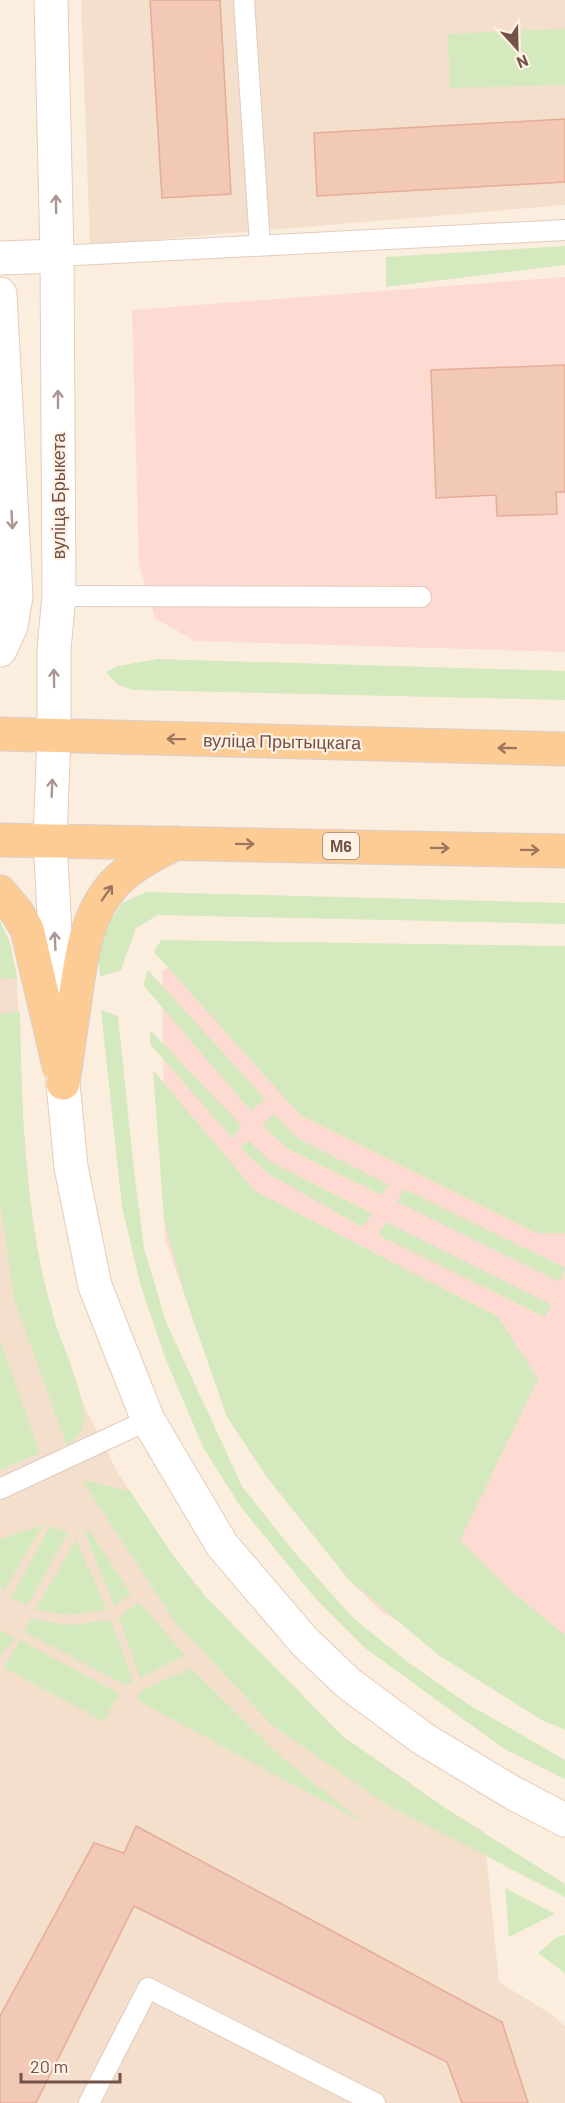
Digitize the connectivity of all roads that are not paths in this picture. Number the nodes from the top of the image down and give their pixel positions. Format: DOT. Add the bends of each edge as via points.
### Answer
graph roads {
  1 [pos="51,0"];
  2 [pos="244,0"];
  3 [pos="565,231"];
  4 [pos="260,245"];
  5 [pos="57,256"];
  6 [pos="0,258"];
  7 [pos="0,294"];
  8 [pos="59,596"];
  9 [pos="422,597"];
  10 [pos="0,650"];
  11 [pos="0,734"];
  12 [pos="54,736"];
  13 [pos="565,749"];
  14 [pos="50,839"];
  15 [pos="0,840"];
  16 [pos="177,842"];
  17 [pos="565,851"];
  18 [pos="0,892"];
  19 [pos="63,1083"];
  20 [pos="148,1420"];
  21 [pos="0,1489"];
  22 [pos="565,1820"];
  23 [pos="89,2103"];
  24 [pos="375,2103"];
  5 -- 1 [label="main road, вуліца Брыкета, one-way"];
  2 -- 4 [label="lane"];
  3 -- 4 [label="lane"];
  4 -- 5 [label="lane"];
  5 -- 6 [label="main road"];
  8 -- 5 [label="main road, вуліца Брыкета, one-way"];
  7 -- 10 [label="main road, one-way" via="16,596 11,626"];
  8 -- 9 [label="lane"];
  12 -- 8 [label="main road, вуліца Брыкета, one-way" via="54,649"];
  11 -- 12 [label="main road, вуліца Прытыцкага"];
  13 -- 12 [label="main road, вуліца Прытыцкага, one-way"];
  14 -- 12 [label="main road, вуліца Брыкета, one-way"];
  14 -- 15 [label="main road, М6"];
  14 -- 16 [label="main road, М6"];
  19 -- 14 [label="main road, вуліца Брыкета, one-way"];
  16 -- 17 [label="main road, М6, one-way"];
  19 -- 16 [label="main road, one-way" via="88,926 114,884 134,867"];
  18 -- 19 [label="main road" via="27,929"];
  19 -- 20 [label="main road, вуліца Брыкета" via="71,1167 95,1286"];
  20 -- 21 [label="lane"];
  20 -- 22 [label="main road, вуліца Брыкета" via="222,1545 304,1641 348,1683 422,1738 513,1794"];
  23 -- 24 [label="lane" via="148,1988"];
}
